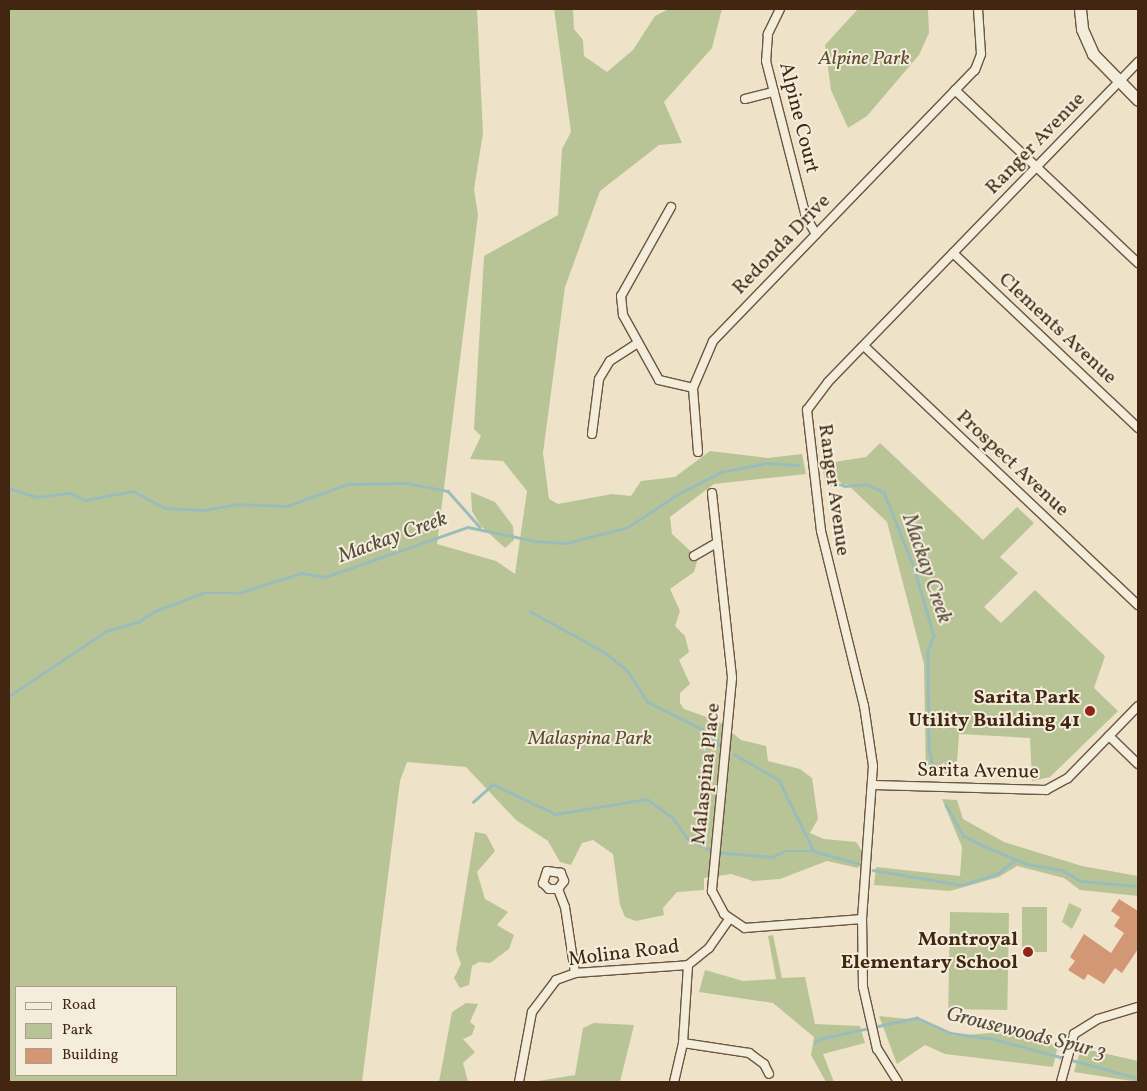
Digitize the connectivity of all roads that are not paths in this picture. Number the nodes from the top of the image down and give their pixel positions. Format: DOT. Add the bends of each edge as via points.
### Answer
graph roads {
  1 [pos="780,9"];
  2 [pos="978,9"];
  3 [pos="1080,9"];
  4 [pos="1138,62"];
  5 [pos="1119,82"];
  6 [pos="955,90"];
  7 [pos="774,92"];
  8 [pos="745,99"];
  9 [pos="1138,100"];
  10 [pos="1036,167"];
  11 [pos="671,207"];
  12 [pos="816,234"];
  13 [pos="953,253"];
  14 [pos="1138,263"];
  15 [pos="636,344"];
  16 [pos="864,346"];
  17 [pos="693,388"];
  18 [pos="1138,428"];
  19 [pos="592,434"];
  20 [pos="698,452"];
  21 [pos="712,493"];
  22 [pos="715,544"];
  23 [pos="694,556"];
  24 [pos="1138,605"];
  25 [pos="1138,706"];
  26 [pos="1109,736"];
  27 [pos="1138,764"];
  28 [pos="874,785"];
  29 [pos="558,889"];
  30 [pos="729,919"];
  31 [pos="862,919"];
  32 [pos="688,965"];
  33 [pos="575,973"];
  34 [pos="1138,1007"];
  35 [pos="683,1043"];
  36 [pos="769,1074"];
  37 [pos="519,1082"];
  38 [pos="674,1082"];
  39 [pos="898,1082"];
  40 [pos="1061,1082"];
  1 -- 7 [label="street, Alpine Court" via="766,43"];
  2 -- 6 [label="street, Redonda Drive" via="981,54 975,70"];
  3 -- 5 [label="street" via="1087,43"];
  4 -- 5 [label="street, Ranger Avenue"];
  5 -- 9 [label="street"];
  5 -- 10 [label="street, Ranger Avenue"];
  6 -- 10 [label="street"];
  6 -- 12 [label="street, Redonda Drive"];
  7 -- 8 [label="street"];
  7 -- 12 [label="street, Alpine Court" via="806,218"];
  10 -- 13 [label="street, Ranger Avenue"];
  10 -- 14 [label="street"];
  11 -- 15 [label="street" via="622,296 622,315"];
  12 -- 17 [label="street, Redonda Drive" via="725,326 706,354"];
  13 -- 16 [label="street, Ranger Avenue"];
  13 -- 18 [label="street, Clements Avenue"];
  15 -- 17 [label="street" via="659,380"];
  15 -- 19 [label="street" via="610,361 599,379"];
  16 -- 24 [label="street, Prospect Avenue"];
  16 -- 28 [label="street, Ranger Avenue" via="814,397 806,425 828,568 864,706"];
  17 -- 20 [label="street, Redonda Drive"];
  21 -- 22 [label="street, Malaspina Place"];
  22 -- 23 [label="street"];
  22 -- 30 [label="street, Malaspina Place" via="732,678 712,891"];
  25 -- 26 [label="street, Sarita Avenue"];
  26 -- 27 [label="street"];
  26 -- 28 [label="street, Sarita Avenue" via="1068,778 1046,790"];
  28 -- 31 [label="street, Ranger Avenue"];
  29 -- 33 [label="street"];
  30 -- 31 [label="street" via="755,929"];
  30 -- 32 [label="street, Molina Road" via="709,948"];
  31 -- 39 [label="street, Ranger Avenue" via="863,987 877,1049"];
  32 -- 33 [label="street, Molina Road"];
  32 -- 35 [label="street"];
  33 -- 37 [label="street, Molina Road" via="556,980 536,1002"];
  34 -- 40 [label="street" via="1098,1019 1074,1034"];
  35 -- 36 [label="street" via="749,1053 764,1064"];
  35 -- 38 [label="street"];
}
